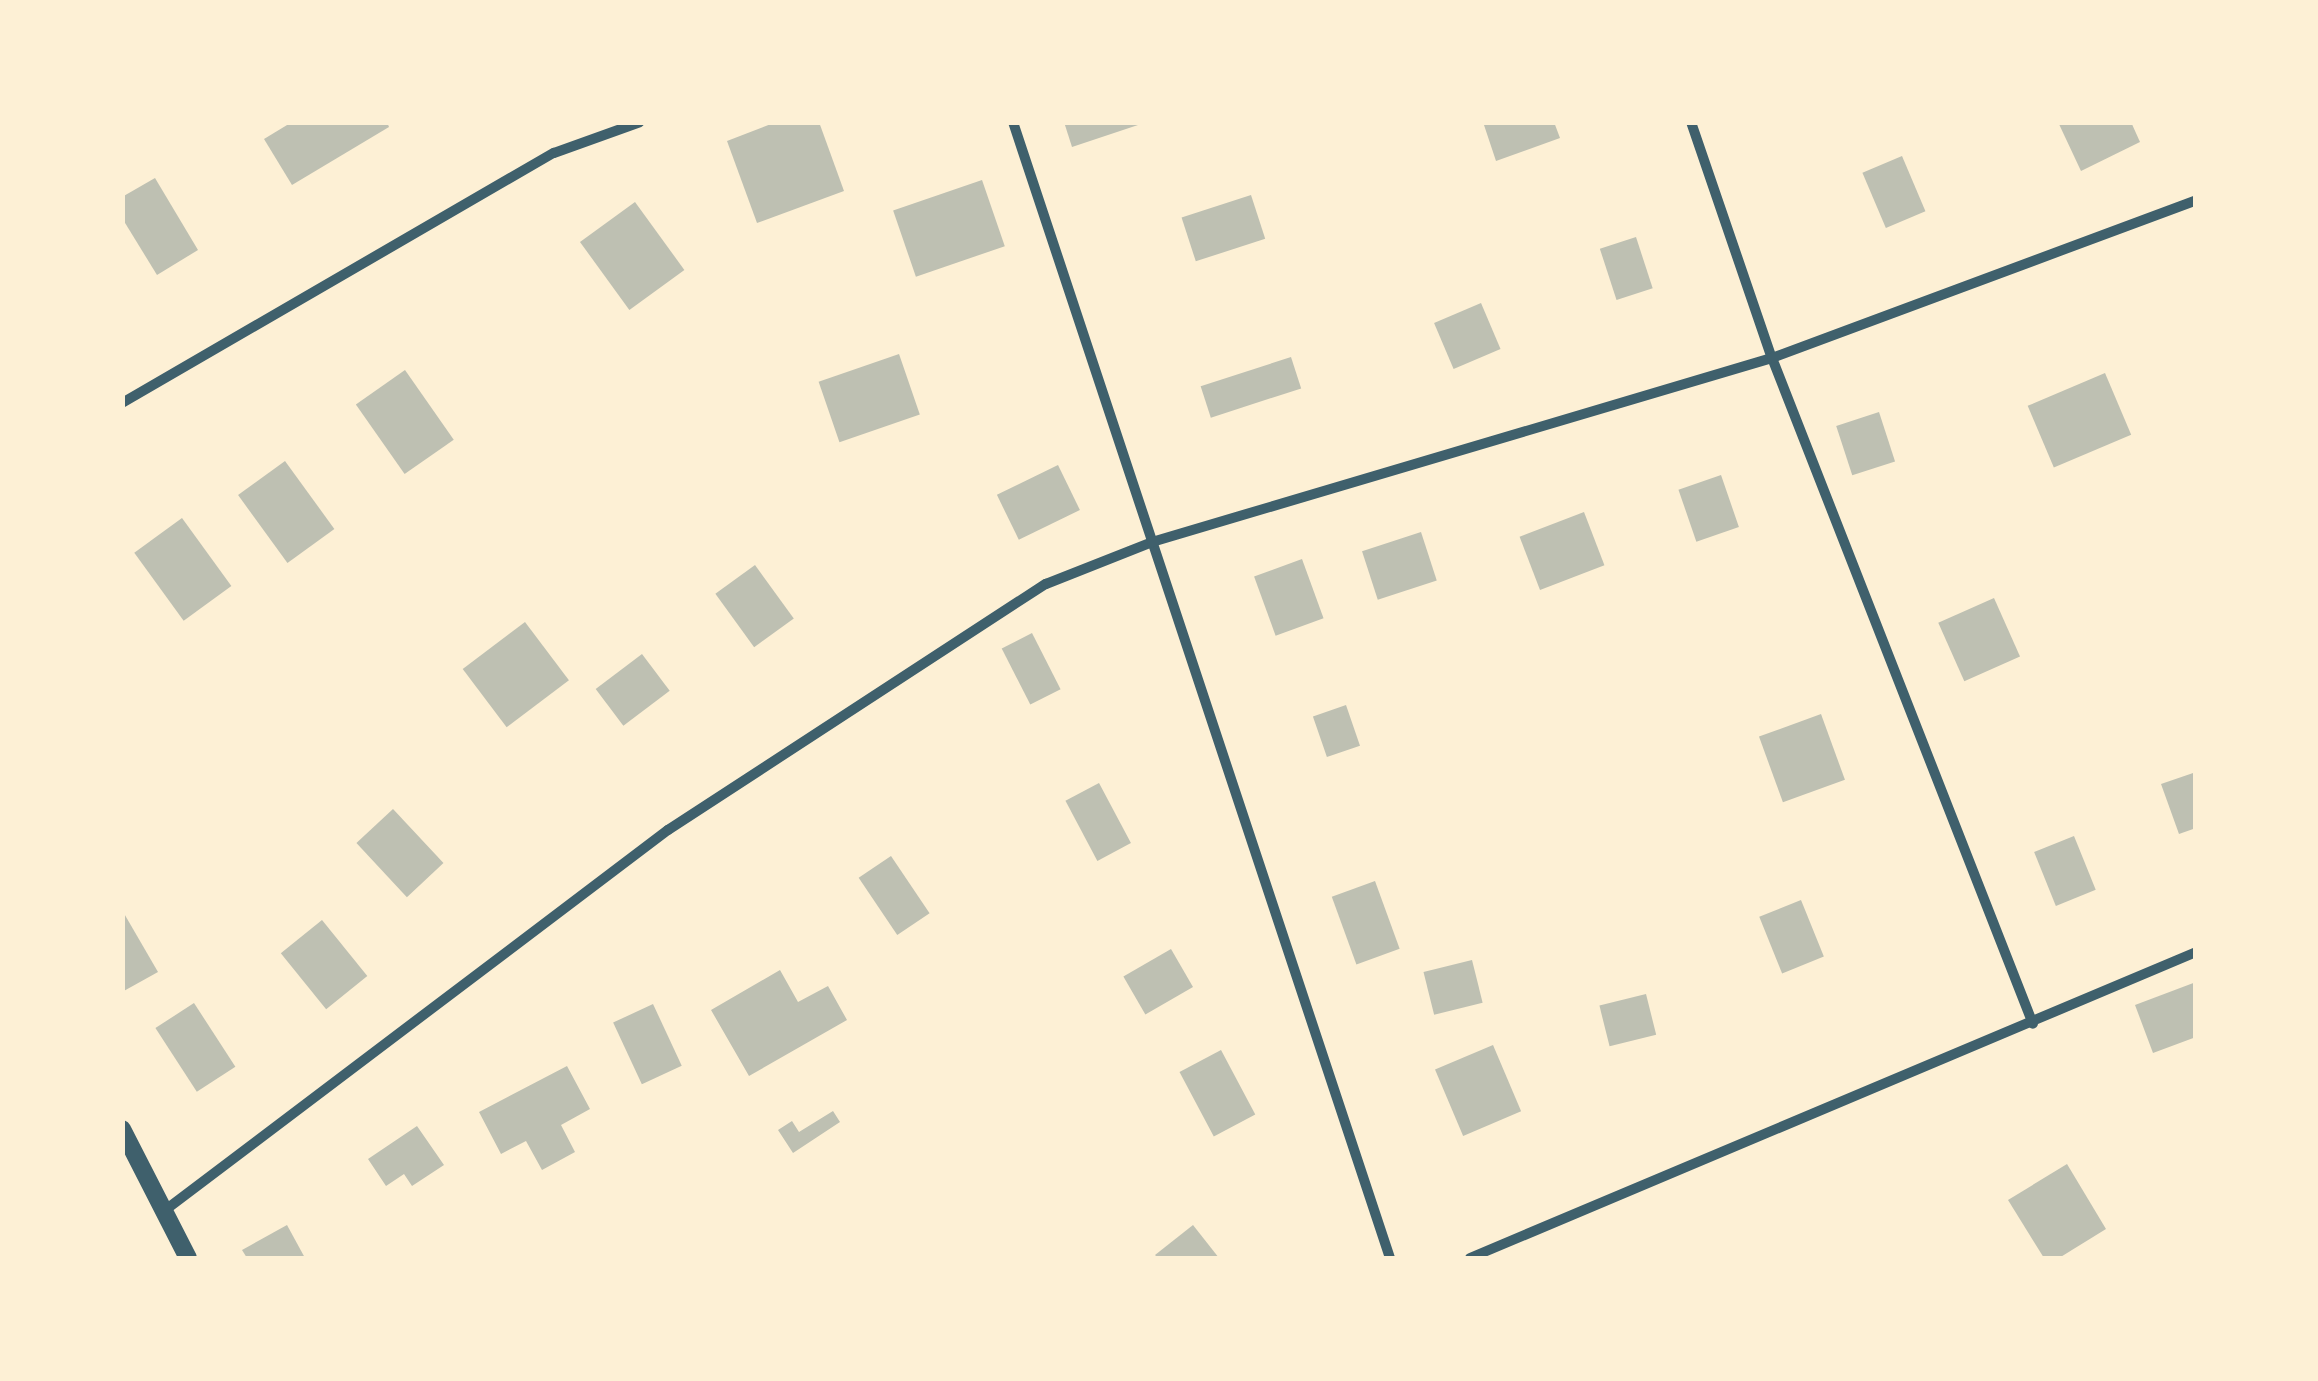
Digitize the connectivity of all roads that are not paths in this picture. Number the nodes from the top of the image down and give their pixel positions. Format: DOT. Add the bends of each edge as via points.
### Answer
graph roads {
  1 [pos="640,122"];
  2 [pos="1013,122"];
  3 [pos="1691,122"];
  4 [pos="2196,200"];
  5 [pos="1772,358"];
  6 [pos="122,403"];
  7 [pos="1152,542"];
  8 [pos="2196,952"];
  9 [pos="2033,1024"];
  10 [pos="122,1129"];
  11 [pos="164,1211"];
  12 [pos="188,1258"];
  13 [pos="1390,1258"];
  14 [pos="1470,1258"];
  1 -- 6 [label="street" via="554,153"];
  2 -- 7 [label="street"];
  3 -- 5 [label="street"];
  4 -- 5 [label="street"];
  5 -- 7 [label="street"];
  5 -- 9 [label="street"];
  7 -- 11 [label="street" via="1046,584 668,830"];
  7 -- 13 [label="street"];
  8 -- 9 [label="street"];
  9 -- 14 [label="street"];
  10 -- 11 [label="street"];
  11 -- 12 [label="street"];
}
